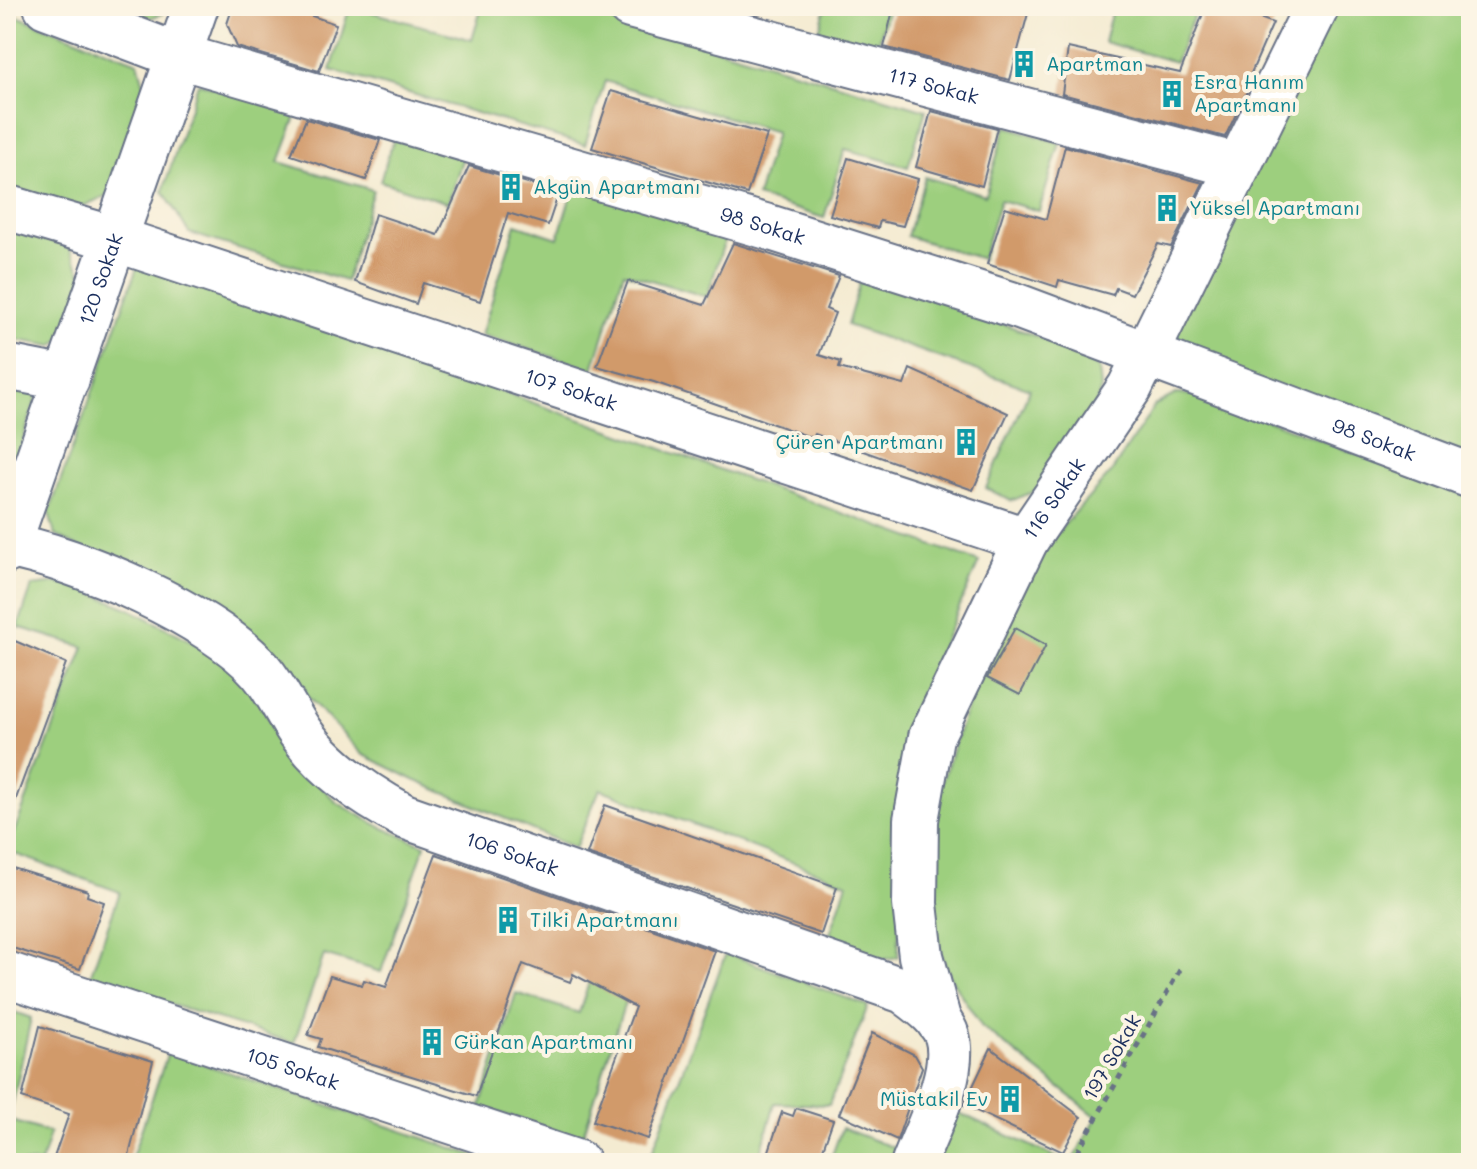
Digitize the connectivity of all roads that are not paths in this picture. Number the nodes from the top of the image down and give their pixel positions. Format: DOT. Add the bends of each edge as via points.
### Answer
graph roads {
  1 [pos="46,6"];
  2 [pos="196,6"];
  3 [pos="630,6"];
  4 [pos="1305,9"];
  5 [pos="722,18"];
  6 [pos="179,56"];
  7 [pos="1238,166"];
  8 [pos="6,207"];
  9 [pos="115,239"];
  10 [pos="1143,355"];
  11 [pos="6,367"];
  12 [pos="67,379"];
  13 [pos="1471,476"];
  14 [pos="1026,540"];
  15 [pos="7,547"];
  16 [pos="6,974"];
  17 [pos="939,1022"];
  18 [pos="578,1163"];
  19 [pos="914,1163"];
  1 -- 6 [label="street, 98 Sokak"];
  2 -- 6 [label="street, 120 Sokak"];
  3 -- 5 [label="street, 117 Sokak"];
  4 -- 7 [label="street, 116 Sokak"];
  5 -- 7 [label="street, 117 Sokak"];
  6 -- 9 [label="street, 120 Sokak"];
  6 -- 10 [label="street, 98 Sokak" via="768,227 1017,306"];
  7 -- 10 [label="street, 116 Sokak"];
  8 -- 9 [label="street, 107 Sokak"];
  9 -- 12 [label="street, 120 Sokak"];
  9 -- 14 [label="street, 107 Sokak"];
  10 -- 13 [label="street, 98 Sokak"];
  10 -- 14 [label="street, 116 Sokak" via="1122,400"];
  11 -- 12 [label="street"];
  12 -- 15 [label="street, 120 Sokak"];
  14 -- 17 [label="street, 116 Sokak" via="931,737 916,820 915,904 921,956"];
  15 -- 17 [label="street, 106 Sokak" via="99,574 215,632 260,670 299,732 324,759 404,816 904,991"];
  16 -- 18 [label="street, 105 Sokak"];
  17 -- 19 [label="street" via="947,1036 948,1060"];
}
